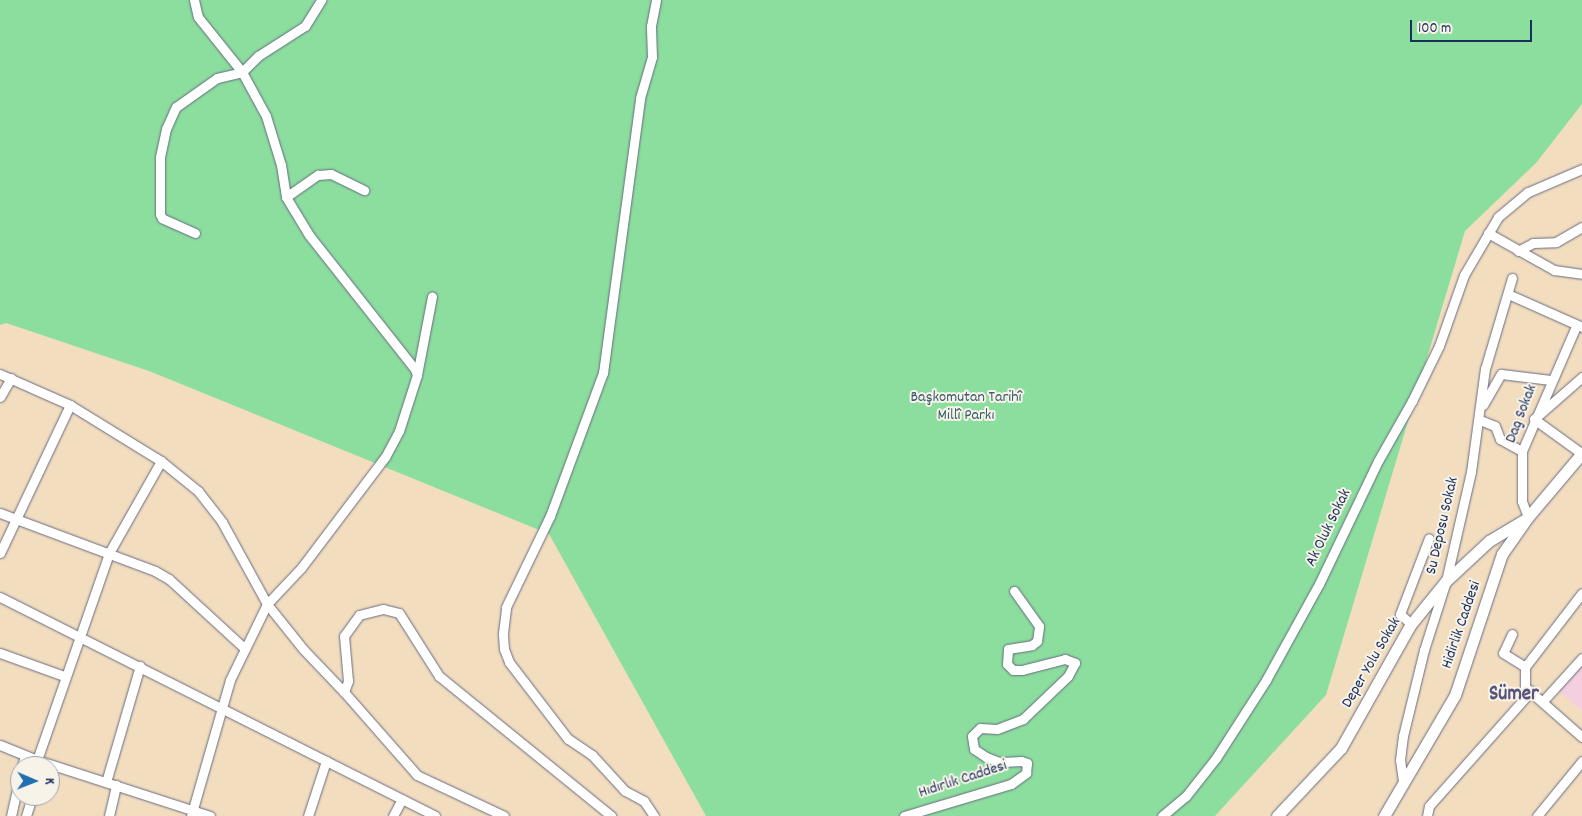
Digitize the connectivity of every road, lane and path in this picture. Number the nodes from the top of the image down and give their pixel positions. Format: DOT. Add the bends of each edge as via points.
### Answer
graph roads {
  1 [pos="194,0"];
  2 [pos="321,0"];
  3 [pos="656,0"];
  4 [pos="242,72"];
  5 [pos="1582,169"];
  6 [pos="364,190"];
  7 [pos="286,197"];
  8 [pos="1582,227"];
  9 [pos="195,233"];
  10 [pos="1488,233"];
  11 [pos="1518,251"];
  12 [pos="1582,274"];
  13 [pos="1512,278"];
  14 [pos="1508,294"];
  15 [pos="432,296"];
  16 [pos="1579,327"];
  17 [pos="0,374"];
  18 [pos="417,375"];
  19 [pos="1582,377"];
  20 [pos="11,378"];
  21 [pos="1551,380"];
  22 [pos="0,397"];
  23 [pos="70,404"];
  24 [pos="1482,407"];
  25 [pos="1534,419"];
  26 [pos="1480,420"];
  27 [pos="1522,452"];
  28 [pos="1582,453"];
  29 [pos="161,461"];
  30 [pos="0,513"];
  31 [pos="1528,517"];
  32 [pos="14,518"];
  33 [pos="1429,538"];
  34 [pos="0,553"];
  35 [pos="109,553"];
  36 [pos="1446,581"];
  37 [pos="1014,591"];
  38 [pos="1582,593"];
  39 [pos="0,597"];
  40 [pos="267,604"];
  41 [pos="1412,624"];
  42 [pos="1512,634"];
  43 [pos="79,636"];
  44 [pos="244,648"];
  45 [pos="0,653"];
  46 [pos="1582,658"];
  47 [pos="140,666"];
  48 [pos="1524,667"];
  49 [pos="64,676"];
  50 [pos="1530,691"];
  51 [pos="344,692"];
  52 [pos="1542,701"];
  53 [pos="220,710"];
  54 [pos="1582,737"];
  55 [pos="0,745"];
  56 [pos="25,756"];
  57 [pos="41,756"];
  58 [pos="326,761"];
  59 [pos="1582,761"];
  60 [pos="60,769"];
  61 [pos="1403,780"];
  62 [pos="106,782"];
  63 [pos="116,785"];
  64 [pos="402,799"];
  65 [pos="192,813"];
  66 [pos="108,816"];
  67 [pos="210,816"];
  68 [pos="308,816"];
  69 [pos="393,816"];
  70 [pos="435,816"];
  71 [pos="504,816"];
  72 [pos="611,816"];
  73 [pos="654,816"];
  74 [pos="904,816"];
  75 [pos="1162,816"];
  76 [pos="1277,816"];
  77 [pos="1384,816"];
  78 [pos="1427,816"];
  79 [pos="1537,816"];
  1 -- 4 [label="street" via="198,17"];
  2 -- 4 [label="street" via="305,26 258,56"];
  3 -- 73 [label="street" via="651,26 652,57 640,98 603,373 550,516 506,607 503,633 509,662 568,739 592,755 625,791 644,801"];
  4 -- 7 [label="street" via="266,116 281,165"];
  4 -- 9 [label="street" via="217,78 176,107 166,129 160,157 160,214 162,218"];
  5 -- 10 [label="street, Ak Oluk Sokak" via="1528,192 1498,217"];
  6 -- 7 [label="street" via="331,174 318,175"];
  7 -- 18 [label="street" via="309,235"];
  8 -- 11 [label="street" via="1556,242 1533,243"];
  10 -- 11 [label="street"];
  10 -- 75 [label="street, Ak Oluk Sokak" via="1464,275 1439,346 1412,401 1378,460 1319,584 1266,680 1216,758 1186,796"];
  11 -- 12 [label="street" via="1554,270"];
  13 -- 14 [label="street, Su Deposu Sokak"];
  14 -- 16 [label="street"];
  14 -- 24 [label="street, Su Deposu Sokak" via="1485,369"];
  15 -- 18 [label="street"];
  16 -- 21 [label="street, Dag Sokak"];
  17 -- 20 [label="street"];
  18 -- 40 [label="street" via="399,431 385,457 301,568"];
  19 -- 25 [label="street"];
  20 -- 22 [label="street"];
  20 -- 23 [label="street"];
  21 -- 24 [label="street" via="1501,374"];
  21 -- 25 [label="street, Dag Sokak"];
  23 -- 29 [label="street"];
  23 -- 32 [label="street"];
  24 -- 26 [label="street, Su Deposu Sokak"];
  25 -- 27 [label="street, Dag Sokak"];
  25 -- 28 [label="street"];
  26 -- 27 [label="street" via="1495,426 1500,439"];
  26 -- 36 [label="street, Su Deposu Sokak"];
  27 -- 31 [label="street, Dag Sokak" via="1522,501"];
  28 -- 31 [label="street, Hidirlik Caddesi"];
  29 -- 35 [label="street"];
  29 -- 40 [label="street" via="198,491 222,522"];
  30 -- 32 [label="street"];
  31 -- 36 [label="street, Deper Yolu Sokak" via="1489,541"];
  31 -- 61 [label="street, Hidirlik Caddesi" via="1502,554 1455,695"];
  32 -- 34 [label="street"];
  32 -- 35 [label="street"];
  33 -- 41 [label="street" via="1400,614"];
  35 -- 43 [label="street"];
  35 -- 44 [label="street" via="169,580"];
  36 -- 41 [label="street, Deper Yolu Sokak"];
  36 -- 61 [label="street, Su Deposu Sokak" via="1424,650 1403,736"];
  37 -- 74 [label="street, Hıdırlık Caddesi" via="1039,626 1032,645 1008,649 1007,664 1013,670 1022,670 1065,659 1075,663 1068,676 1023,719 997,729 980,728 972,736 974,749 999,762 1027,763 1026,773 1010,784"];
  38 -- 48 [label="street"];
  39 -- 43 [label="street"];
  40 -- 44 [label="street"];
  40 -- 51 [label="street"];
  41 -- 76 [label="street, Deper Yolu Sokak" via="1341,748"];
  42 -- 48 [label="street" via="1503,653"];
  43 -- 47 [label="street"];
  43 -- 49 [label="street"];
  44 -- 53 [label="street"];
  45 -- 49 [label="street"];
  46 -- 52 [label="street"];
  47 -- 53 [label="street"];
  47 -- 62 [label="street"];
  48 -- 50 [label="street" via="1525,687"];
  49 -- 57 [label="street"];
  50 -- 52 [label="street"];
  50 -- 78 [label="street" via="1429,806"];
  51 -- 71 [label="street" via="418,775"];
  51 -- 72 [label="street" via="348,682 344,636 348,628 359,615 369,610 392,609 399,613 439,676"];
  52 -- 54 [label="street"];
  53 -- 58 [label="street"];
  53 -- 65 [label="street"];
  55 -- 56 [label="street"];
  58 -- 64 [label="street"];
  58 -- 68 [label="street"];
  59 -- 79 [label="street"];
  60 -- 62 [label="street"];
  61 -- 77 [label="street, Hidirlik Caddesi"];
  62 -- 63 [label="street"];
  63 -- 65 [label="street"];
  63 -- 66 [label="street"];
  64 -- 69 [label="street"];
  64 -- 70 [label="street"];
  65 -- 67 [label="street"];
}
